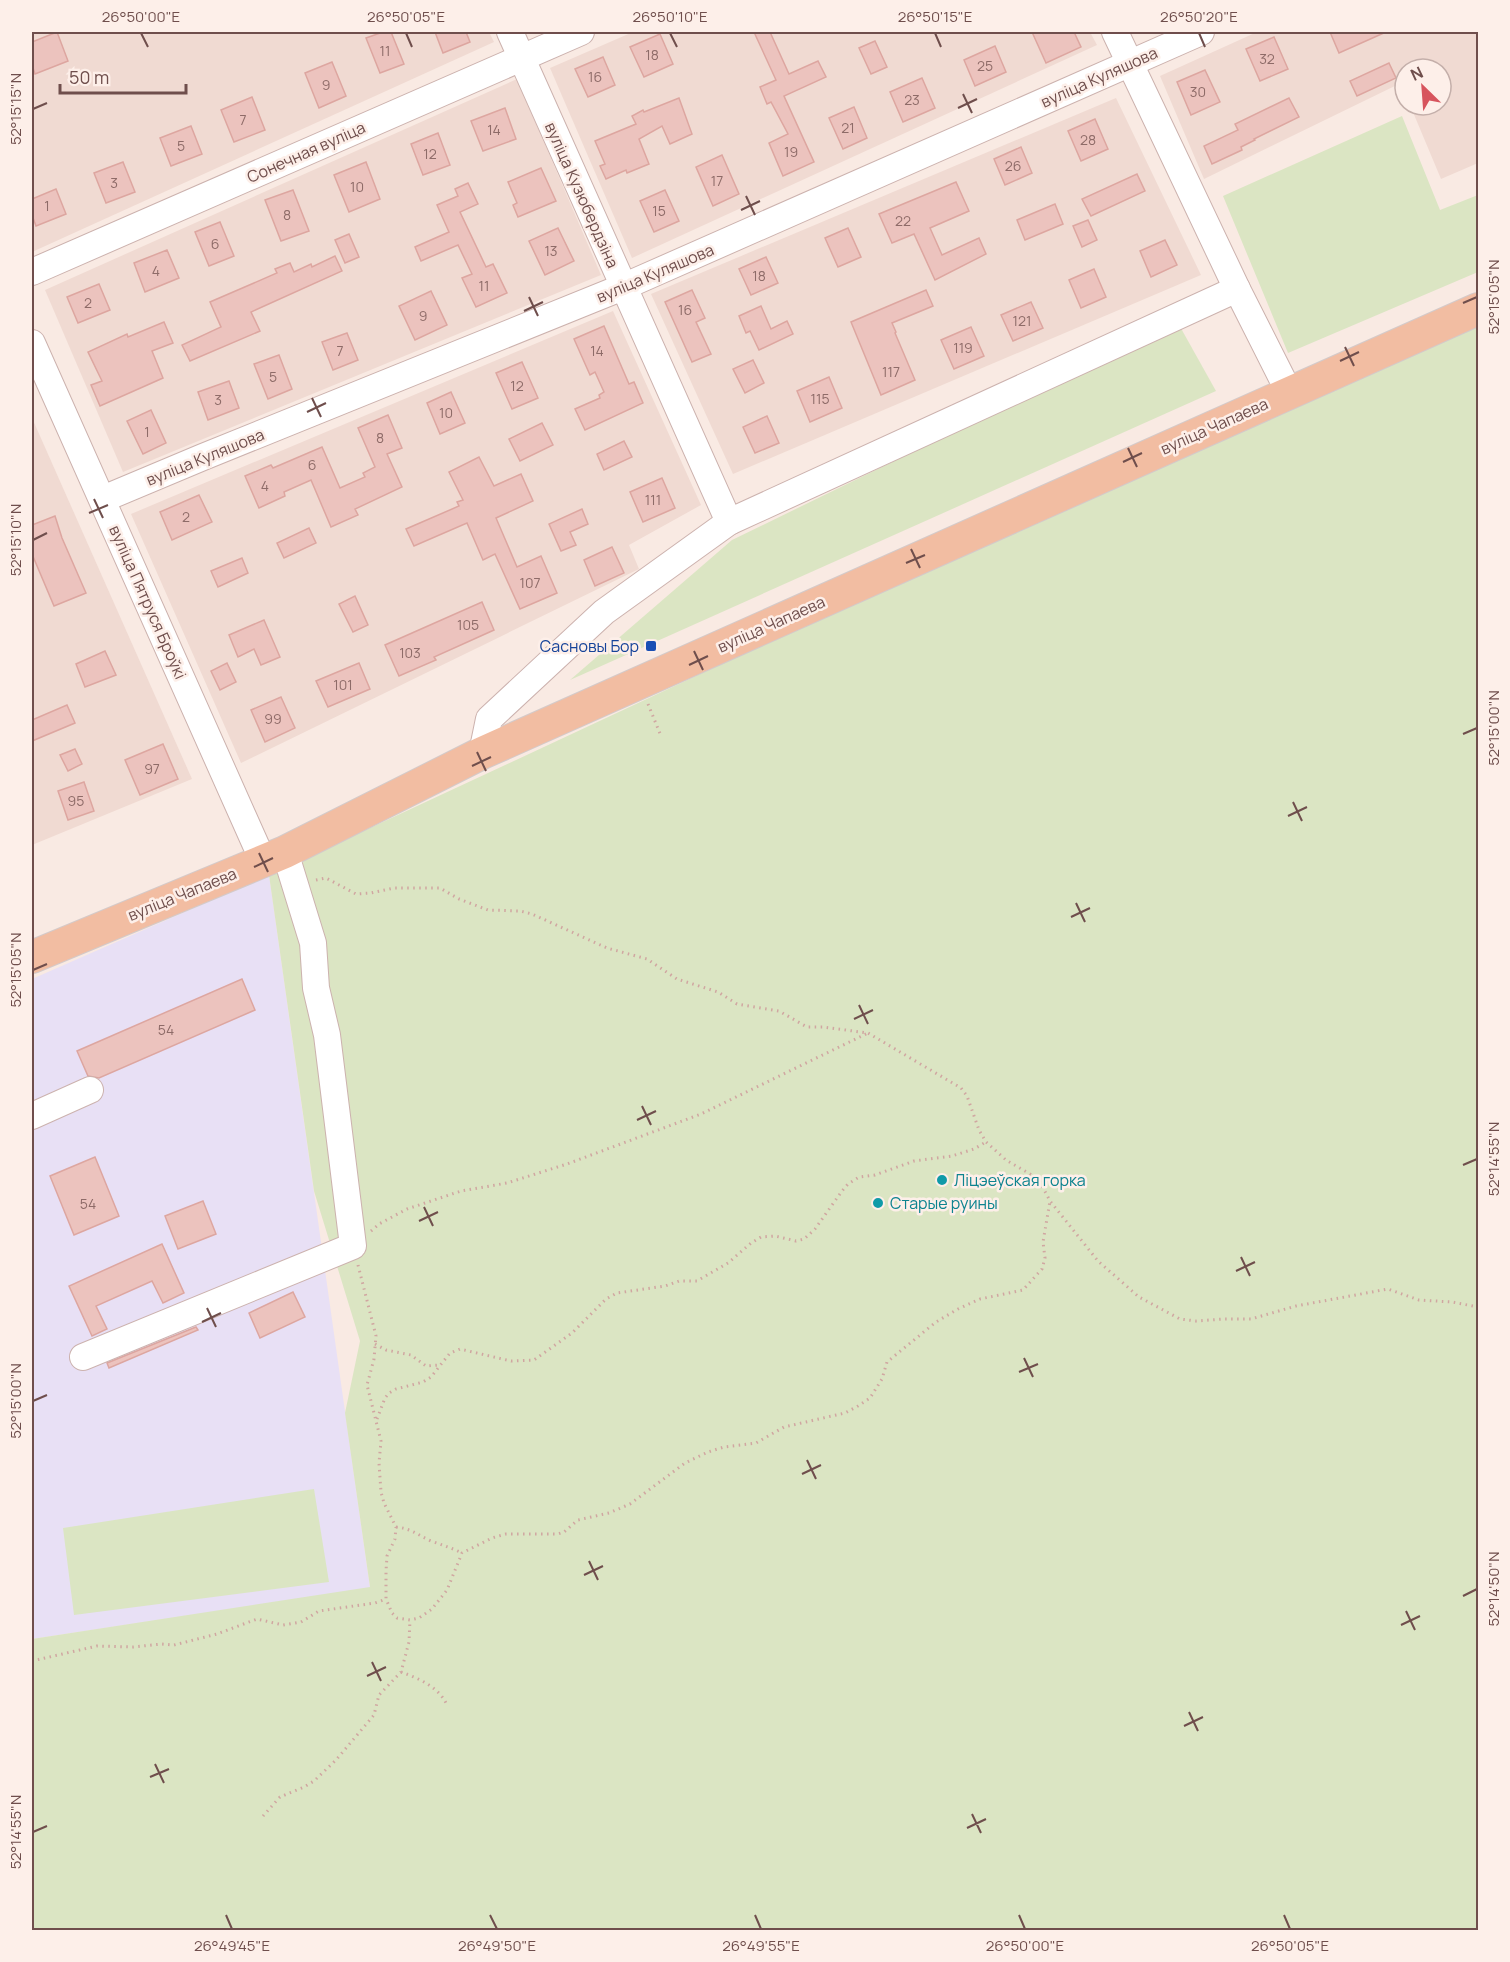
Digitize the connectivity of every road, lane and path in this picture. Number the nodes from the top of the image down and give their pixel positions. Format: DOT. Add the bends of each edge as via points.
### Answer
graph roads {
  1 [pos="510,32"];
  2 [pos="581,32"];
  3 [pos="1115,32"];
  4 [pos="1201,32"];
  5 [pos="522,58"];
  6 [pos="1129,64"];
  7 [pos="32,273"];
  8 [pos="623,287"];
  9 [pos="1238,289"];
  10 [pos="1479,309"];
  11 [pos="32,343"];
  12 [pos="1289,392"];
  13 [pos="103,499"];
  14 [pos="729,522"];
  15 [pos="640,683"];
  16 [pos="661,736"];
  17 [pos="482,753"];
  18 [pos="274,856"];
  19 [pos="296,885"];
  20 [pos="32,957"];
  21 [pos="868,1033"];
  22 [pos="90,1090"];
  23 [pos="32,1116"];
  24 [pos="986,1142"];
  25 [pos="1050,1201"];
  26 [pos="353,1246"];
  27 [pos="1479,1308"];
  28 [pos="375,1344"];
  29 [pos="83,1357"];
  30 [pos="439,1365"];
  31 [pos="376,1420"];
  32 [pos="396,1527"];
  33 [pos="462,1553"];
  34 [pos="386,1599"];
  35 [pos="410,1620"];
  36 [pos="32,1661"];
  37 [pos="400,1672"];
  38 [pos="447,1704"];
  39 [pos="263,1816"];
  1 -- 5 [label="street, вуліца Кузюбердзіна"];
  2 -- 5 [label="street, Сонечная вуліца"];
  3 -- 6 [label="street"];
  4 -- 6 [label="street, вуліца Куляшова"];
  5 -- 7 [label="street, Сонечная вуліца"];
  5 -- 8 [label="street, вуліца Кузюбердзіна"];
  6 -- 8 [label="street, вуліца Куляшова"];
  6 -- 9 [label="street"];
  8 -- 13 [label="street, вуліца Куляшова"];
  8 -- 14 [label="street, вуліца Кузюбердзіна"];
  9 -- 12 [label="street"];
  9 -- 14 [label="street"];
  10 -- 12 [label="main road, вуліца Чапаева"];
  11 -- 13 [label="street, вуліца Пятруся Броўкі"];
  12 -- 15 [label="main road, вуліца Чапаева"];
  13 -- 18 [label="street, вуліца Пятруся Броўкі"];
  14 -- 17 [label="street" via="603,612 489,719"];
  15 -- 16 [label="path"];
  15 -- 17 [label="main road, вуліца Чапаева"];
  17 -- 18 [label="main road, вуліца Чапаева"];
  18 -- 19 [label="street, вуліца Пятруся Броўкі"];
  18 -- 20 [label="main road, вуліца Чапаева"];
  19 -- 21 [label="path" via="326,878 356,894 394,888 440,888 488,910 532,914 608,948 647,959 676,979 718,992 737,1004 779,1011 807,1027"];
  19 -- 26 [label="street, вуліца Пятруся Броўкі" via="313,943"];
  21 -- 24 [label="path" via="961,1088"];
  21 -- 26 [label="path" via="701,1114 567,1164 407,1209 379,1224"];
  22 -- 23 [label="street"];
  24 -- 25 [label="path" via="1040,1182"];
  24 -- 30 [label="path" via="963,1153 914,1161 848,1184 804,1239 761,1237 697,1281 617,1293 572,1334 534,1360 511,1360 460,1349"];
  25 -- 27 [label="path" via="1110,1272 1139,1297 1180,1318 1251,1319 1296,1306 1388,1289 1419,1300"];
  25 -- 33 [label="path" via="1042,1269 1023,1290 980,1299 936,1322 887,1362 870,1398 858,1406 845,1413 784,1427 756,1443 708,1452 686,1463 630,1504 578,1520 564,1532 506,1534"];
  26 -- 28 [label="path"];
  26 -- 29 [label="street"];
  28 -- 30 [label="path" via="411,1355 426,1366"];
  28 -- 31 [label="path" via="367,1385"];
  30 -- 31 [label="path" via="423,1382 389,1394"];
  31 -- 32 [label="path" via="381,1441 381,1492"];
  32 -- 33 [label="path" via="407,1528"];
  32 -- 34 [label="path" via="387,1556"];
  33 -- 35 [label="path" via="442,1597 432,1609"];
  34 -- 35 [label="path" via="397,1617"];
  34 -- 36 [label="path" via="319,1611 301,1622 283,1625 257,1619 174,1645 97,1646"];
  35 -- 37 [label="path" via="409,1642"];
  37 -- 38 [label="path" via="432,1687"];
  37 -- 39 [label="path" via="379,1695 374,1715 336,1760 314,1781 280,1797"];
}
